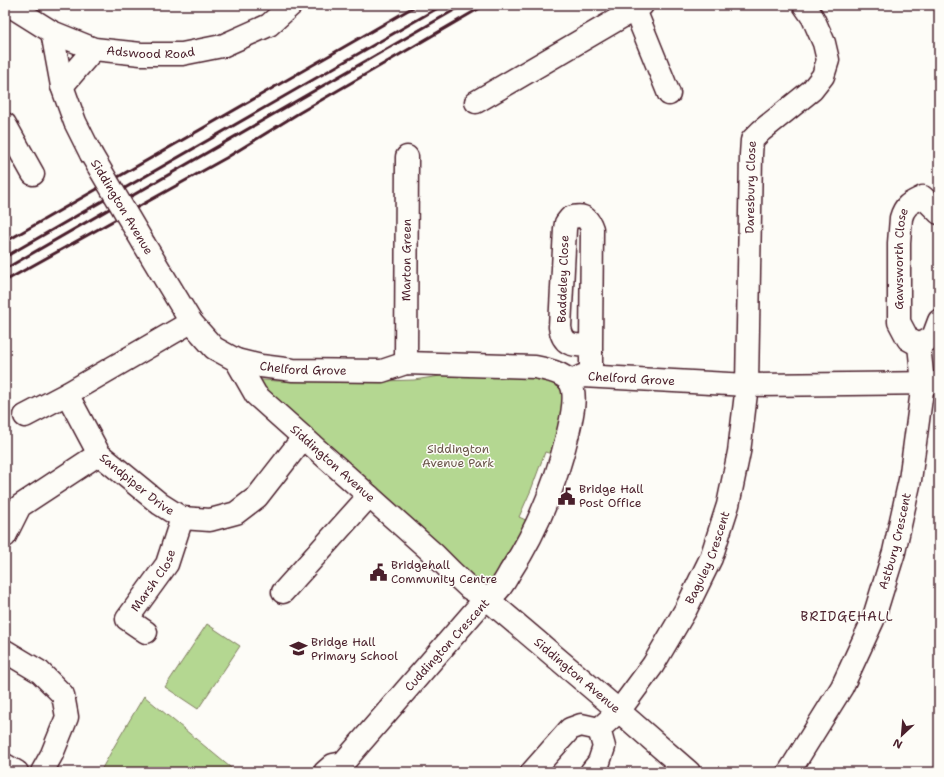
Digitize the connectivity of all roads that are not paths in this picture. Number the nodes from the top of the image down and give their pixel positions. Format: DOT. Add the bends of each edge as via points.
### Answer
graph roads {
  1 [pos="291,5"];
  2 [pos="804,5"];
  3 [pos="639,7"];
  4 [pos="13,9"];
  5 [pos="52,32"];
  6 [pos="94,49"];
  7 [pos="62,86"];
  8 [pos="669,94"];
  9 [pos="476,102"];
  10 [pos="5,124"];
  11 [pos="407,156"];
  12 [pos="32,174"];
  13 [pos="939,213"];
  14 [pos="939,321"];
  15 [pos="190,322"];
  16 [pos="919,345"];
  17 [pos="591,346"];
  18 [pos="236,360"];
  19 [pos="406,363"];
  20 [pos="591,376"];
  21 [pos="570,382"];
  22 [pos="931,383"];
  23 [pos="747,385"];
  24 [pos="67,394"];
  25 [pos="25,416"];
  26 [pos="303,438"];
  27 [pos="99,454"];
  28 [pos="369,496"];
  29 [pos="182,518"];
  30 [pos="5,536"];
  31 [pos="283,592"];
  32 [pos="486,598"];
  33 [pos="146,632"];
  34 [pos="5,651"];
  35 [pos="619,711"];
  36 [pos="599,729"];
  37 [pos="5,765"];
  38 [pos="334,768"];
  39 [pos="17,772"];
  40 [pos="42,772"];
  41 [pos="532,772"];
  42 [pos="591,772"];
  43 [pos="689,772"];
  44 [pos="788,772"];
  1 -- 6 [label="street, Adswood Road" via="268,25 222,46 182,54 142,54"];
  2 -- 23 [label="street, Daresbury Close" via="824,43 828,60 823,76 812,90 752,140"];
  3 -- 8 [label="street"];
  3 -- 9 [label="street"];
  4 -- 5 [label="street, Adswood Road"];
  5 -- 6 [label="street, Adswood Road"];
  5 -- 7 [label="street, Siddington Avenue"];
  6 -- 7 [label="street"];
  7 -- 15 [label="street, Siddington Avenue, bridge" via="91,154"];
  10 -- 12 [label="street"];
  11 -- 19 [label="street, Marton Green"];
  13 -- 16 [label="street, Gawsworth Close" via="923,197 909,203 901,216 899,322 908,339"];
  14 -- 16 [label="street" via="933,337"];
  15 -- 18 [label="street, Siddington Avenue" via="214,348"];
  15 -- 24 [label="street"];
  16 -- 22 [label="street"];
  17 -- 17 [label="street, Baddeley Close" via="592,229 590,223 578,215 570,218 565,229 560,327 568,343"];
  17 -- 20 [label="street, Baddeley Close"];
  18 -- 19 [label="street, Chelford Grove" via="293,370 382,372"];
  18 -- 26 [label="street, Siddington Avenue" via="256,396"];
  19 -- 21 [label="street, Chelford Grove" via="535,367 550,370"];
  20 -- 21 [label="street, Chelford Grove" via="582,376"];
  20 -- 23 [label="street, Chelford Grove"];
  21 -- 32 [label="street, Cuddington Crescent" via="574,396 571,420 551,492 533,532 514,565 496,593"];
  22 -- 23 [label="street, Chelford Grove"];
  22 -- 44 [label="street, Astbury Crescent" via="894,552 873,620 842,687"];
  23 -- 35 [label="street, Baguley Crescent" via="739,452 728,505 711,558 653,665"];
  24 -- 25 [label="street"];
  24 -- 27 [label="street, Sandpiper Drive"];
  26 -- 28 [label="street, Siddington Avenue"];
  26 -- 29 [label="street, Sandpiper Drive" via="257,497 236,513 210,520"];
  27 -- 29 [label="street, Sandpiper Drive" via="160,504"];
  27 -- 30 [label="street" via="20,506"];
  28 -- 31 [label="street"];
  28 -- 32 [label="street, Siddington Avenue" via="469,588"];
  29 -- 33 [label="street, Marsh Close" via="167,564 127,620"];
  32 -- 35 [label="street, Siddington Avenue"];
  32 -- 38 [label="street, Cuddington Crescent"];
  34 -- 40 [label="street" via="40,672 63,695 68,717"];
  35 -- 36 [label="street, Baguley Crescent"];
  35 -- 43 [label="street, Siddington Avenue"];
  36 -- 41 [label="street" via="581,725 570,729"];
  36 -- 42 [label="street" via="604,747 599,762"];
  37 -- 39 [label="street"];
}
